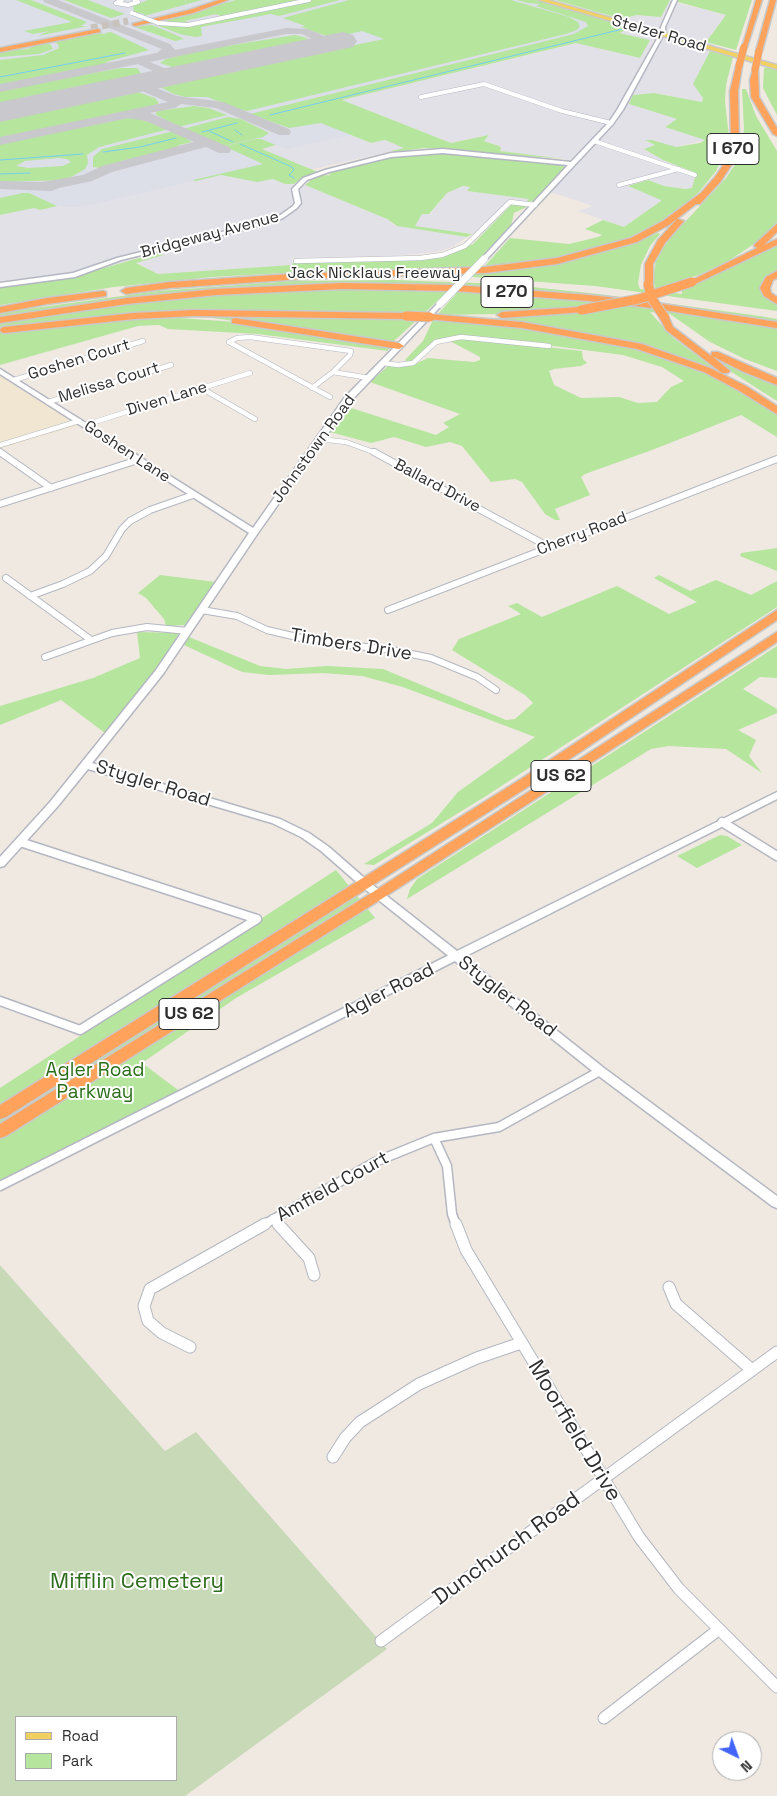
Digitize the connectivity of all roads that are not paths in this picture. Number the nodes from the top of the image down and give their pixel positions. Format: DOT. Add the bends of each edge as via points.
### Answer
graph roads {
  1 [pos="122,0"];
  2 [pos="225,0"];
  3 [pos="231,0"];
  4 [pos="309,0"];
  5 [pos="542,0"];
  6 [pos="553,0"];
  7 [pos="675,0"];
  8 [pos="759,0"];
  9 [pos="773,0"];
  10 [pos="137,1"];
  11 [pos="211,2"];
  12 [pos="120,4"];
  13 [pos="131,12"];
  14 [pos="662,33"];
  15 [pos="0,44"];
  16 [pos="0,50"];
  17 [pos="777,66"];
  18 [pos="754,84"];
  19 [pos="421,97"];
  20 [pos="777,121"];
  21 [pos="611,123"];
  22 [pos="775,131"];
  23 [pos="594,141"];
  24 [pos="777,141"];
  25 [pos="573,164"];
  26 [pos="679,169"];
  27 [pos="695,175"];
  28 [pos="619,185"];
  29 [pos="702,196"];
  30 [pos="535,205"];
  31 [pos="777,227"];
  32 [pos="777,242"];
  33 [pos="296,261"];
  34 [pos="737,262"];
  35 [pos="777,274"];
  36 [pos="274,278"];
  37 [pos="0,285"];
  38 [pos="777,301"];
  39 [pos="701,303"];
  40 [pos="0,310"];
  41 [pos="134,316"];
  42 [pos="449,318"];
  43 [pos="665,318"];
  44 [pos="0,320"];
  45 [pos="777,325"];
  46 [pos="0,331"];
  47 [pos="143,341"];
  48 [pos="399,346"];
  49 [pos="549,346"];
  50 [pos="713,352"];
  51 [pos="383,363"];
  52 [pos="170,365"];
  53 [pos="0,371"];
  54 [pos="333,372"];
  55 [pos="250,373"];
  56 [pos="777,376"];
  57 [pos="369,378"];
  58 [pos="14,380"];
  59 [pos="777,382"];
  60 [pos="201,388"];
  61 [pos="312,388"];
  62 [pos="330,397"];
  63 [pos="48,402"];
  64 [pos="777,404"];
  65 [pos="777,411"];
  66 [pos="255,419"];
  67 [pos="82,423"];
  68 [pos="319,439"];
  69 [pos="0,445"];
  70 [pos="0,453"];
  71 [pos="777,458"];
  72 [pos="138,460"];
  73 [pos="51,488"];
  74 [pos="193,495"];
  75 [pos="0,504"];
  76 [pos="254,532"];
  77 [pos="549,547"];
  78 [pos="6,578"];
  79 [pos="30,596"];
  80 [pos="202,610"];
  81 [pos="388,610"];
  82 [pos="777,614"];
  83 [pos="777,624"];
  84 [pos="188,631"];
  85 [pos="777,636"];
  86 [pos="91,640"];
  87 [pos="45,657"];
  88 [pos="496,690"];
  89 [pos="645,704"];
  90 [pos="86,764"];
  91 [pos="777,795"];
  92 [pos="722,822"];
  93 [pos="20,842"];
  94 [pos="777,856"];
  95 [pos="0,864"];
  96 [pos="365,884"];
  97 [pos="378,895"];
  98 [pos="456,956"];
  99 [pos="0,1001"];
  100 [pos="600,1071"];
  101 [pos="0,1113"];
  102 [pos="0,1132"];
  103 [pos="434,1138"];
  104 [pos="0,1186"];
  105 [pos="777,1203"];
  106 [pos="273,1219"];
  107 [pos="314,1275"];
  108 [pos="669,1287"];
  109 [pos="521,1344"];
  110 [pos="190,1347"];
  111 [pos="777,1352"];
  112 [pos="752,1370"];
  113 [pos="333,1457"];
  114 [pos="603,1479"];
  115 [pos="718,1630"];
  116 [pos="381,1640"];
  117 [pos="777,1687"];
  118 [pos="604,1718"];
  1 -- 12 [label="street" via="116,2"];
  2 -- 11 [label="highway"];
  3 -- 11 [label="highway"];
  4 -- 13 [label="street, bridge" via="188,24 158,23"];
  5 -- 14 [label="main road, Stelzer Road"];
  6 -- 14 [label="main road, Stelzer Road"];
  7 -- 14 [label="main road, Johnstown Road"];
  8 -- 29 [label="highway, I 670, bridge" via="734,91 735,141 730,161"];
  9 -- 18 [label="highway, I 670, bridge"];
  10 -- 12 [label="street"];
  10 -- 13 [label="street" via="130,6"];
  11 -- 11 [label="highway" via="180,15 132,22 192,6"];
  12 -- 13 [label="street"];
  14 -- 17 [label="main road, Stelzer Road"];
  14 -- 21 [label="main road, Johnstown Road"];
  15 -- 16 [label="highway" via="94,29"];
  18 -- 20 [label="highway"];
  18 -- 22 [label="highway, I 670" via="755,97"];
  19 -- 21 [label="street" via="484,84 562,111"];
  21 -- 23 [label="main road, Johnstown Road"];
  22 -- 24 [label="highway"];
  23 -- 25 [label="main road, Johnstown Road"];
  23 -- 26 [label="street"];
  25 -- 30 [label="main road, Johnstown Road"];
  25 -- 37 [label="main road, Bridgeway Avenue" via="425,150 391,155 327,170 305,179 295,189 298,203 281,218 119,259 75,275"];
  26 -- 27 [label="street"];
  26 -- 28 [label="street"];
  29 -- 36 [label="highway" via="666,223 634,240 557,261 485,270"];
  29 -- 43 [label="highway, I 670, bridge" via="661,242 649,264 648,284 652,299"];
  30 -- 33 [label="street" via="510,202 465,246 451,252 420,258"];
  30 -- 48 [label="main road, Johnstown Road, bridge"];
  31 -- 34 [label="highway"];
  32 -- 34 [label="highway"];
  34 -- 42 [label="highway, bridge" via="692,282 639,299 580,310"];
  35 -- 38 [label="highway" via="769,279 765,288 767,294"];
  36 -- 39 [label="highway, Jack Nicklaus Freeway / I 270" via="462,279"];
  36 -- 40 [label="highway, Jack Nicklaus Freeway / I 270" via="170,285"];
  41 -- 42 [label="highway, bridge" via="194,313"];
  41 -- 46 [label="highway"];
  41 -- 48 [label="highway" via="235,321"];
  42 -- 65 [label="highway" via="522,326 639,346 707,370"];
  43 -- 50 [label="highway"];
  43 -- 64 [label="highway" via="669,328 708,360"];
  44 -- 45 [label="highway, Jack Nicklaus Freeway / I 270" via="127,300 342,286 455,288 589,298"];
  47 -- 58 [label="street, Goshen Court"];
  48 -- 51 [label="main road, Johnstown Road"];
  49 -- 51 [label="street" via="461,337 436,342 413,363"];
  50 -- 56 [label="highway"];
  50 -- 59 [label="highway"];
  51 -- 57 [label="main road, Johnstown Road"];
  52 -- 63 [label="street, Melissa Court"];
  53 -- 58 [label="main road, Goshen Lane"];
  54 -- 57 [label="street"];
  54 -- 61 [label="street"];
  54 -- 61 [label="street" via="351,351 250,337 229,342"];
  55 -- 60 [label="street, Diven Lane"];
  57 -- 68 [label="main road, Johnstown Road" via="348,399"];
  58 -- 63 [label="main road, Goshen Lane"];
  60 -- 66 [label="street"];
  60 -- 67 [label="street, Diven Lane"];
  61 -- 62 [label="street"];
  63 -- 67 [label="main road, Goshen Lane"];
  67 -- 69 [label="street, Diven Lane"];
  67 -- 72 [label="main road, Goshen Lane"];
  68 -- 76 [label="main road, Johnstown Road"];
  68 -- 77 [label="street, Ballard Drive" via="346,442 371,450"];
  70 -- 73 [label="street"];
  71 -- 77 [label="street, Cherry Road"];
  72 -- 73 [label="street"];
  72 -- 74 [label="main road, Goshen Lane"];
  73 -- 75 [label="street"];
  74 -- 76 [label="main road, Goshen Lane"];
  74 -- 79 [label="street" via="150,510 130,521 106,556 90,571"];
  76 -- 80 [label="main road, Johnstown Road"];
  77 -- 81 [label="street, Cherry Road"];
  78 -- 79 [label="street"];
  79 -- 86 [label="street"];
  80 -- 84 [label="main road, Johnstown Road"];
  80 -- 88 [label="street, Timbers Drive" via="237,616 268,630 314,641 431,658 477,677"];
  82 -- 89 [label="highway, US 62"];
  83 -- 89 [label="highway"];
  84 -- 86 [label="street" via="147,627"];
  84 -- 90 [label="main road, Johnstown Road" via="160,672"];
  85 -- 97 [label="highway, US 62"];
  86 -- 87 [label="street"];
  89 -- 96 [label="highway, US 62"];
  90 -- 93 [label="main road, Johnstown Road"];
  90 -- 96 [label="main road, Stygler Road" via="297,830 325,849"];
  91 -- 92 [label="main road, Agler Road"];
  92 -- 94 [label="street"];
  92 -- 98 [label="main road, Agler Road"];
  93 -- 95 [label="main road, Johnstown Road"];
  93 -- 99 [label="street" via="258,919 80,1030"];
  96 -- 97 [label="main road, Stygler Road"];
  96 -- 101 [label="highway, US 62"];
  97 -- 98 [label="main road, Stygler Road"];
  97 -- 102 [label="highway, US 62"];
  98 -- 100 [label="main road, Stygler Road"];
  98 -- 104 [label="street, Agler Road"];
  100 -- 103 [label="street, Amfield Court" via="499,1127"];
  100 -- 105 [label="main road, Stygler Road"];
  103 -- 106 [label="street, Amfield Court" via="374,1162"];
  103 -- 109 [label="street, Moorfield Drive" via="447,1166 452,1214 466,1250"];
  106 -- 107 [label="street" via="309,1258"];
  106 -- 110 [label="street, Amfield Court" via="150,1289 144,1306 148,1321 162,1333"];
  108 -- 112 [label="street" via="676,1304"];
  109 -- 113 [label="street" via="477,1358 419,1384 360,1422"];
  109 -- 114 [label="street, Moorfield Drive"];
  111 -- 112 [label="street, Dunchurch Road"];
  112 -- 114 [label="street, Dunchurch Road"];
  114 -- 115 [label="street, Moorfield Drive" via="679,1589"];
  114 -- 116 [label="street, Dunchurch Road"];
  115 -- 117 [label="street, Moorfield Drive"];
  115 -- 118 [label="street"];
}
